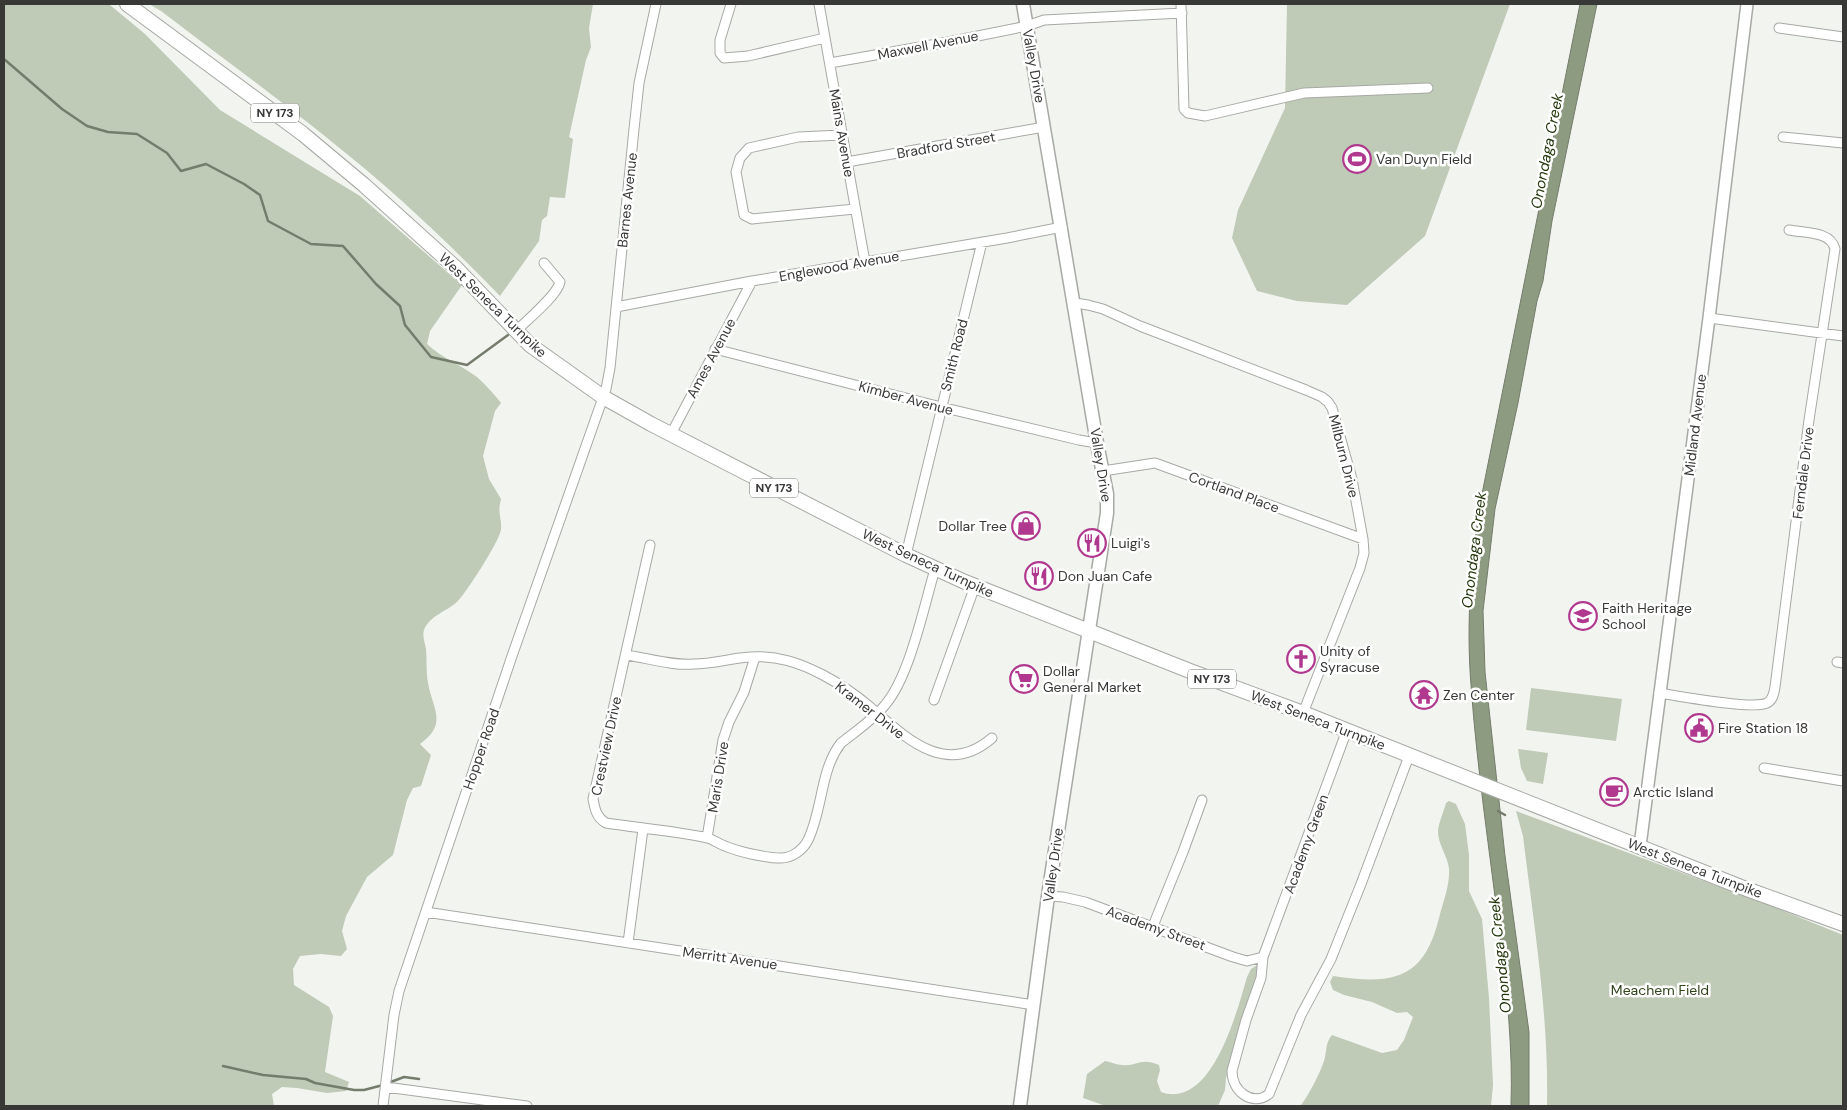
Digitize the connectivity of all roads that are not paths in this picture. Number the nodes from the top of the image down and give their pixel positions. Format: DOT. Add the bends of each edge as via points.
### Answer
graph roads {
  1 [pos="127,4"];
  2 [pos="656,4"];
  3 [pos="731,4"];
  4 [pos="819,4"];
  5 [pos="1023,4"];
  6 [pos="1747,4"];
  7 [pos="1181,8"];
  8 [pos="1027,26"];
  9 [pos="1779,28"];
  10 [pos="1843,37"];
  11 [pos="825,38"];
  12 [pos="830,63"];
  13 [pos="1428,88"];
  14 [pos="1044,127"];
  15 [pos="842,135"];
  16 [pos="1783,137"];
  17 [pos="1843,143"];
  18 [pos="847,162"];
  19 [pos="855,209"];
  20 [pos="1062,226"];
  21 [pos="1789,230"];
  22 [pos="982,242"];
  23 [pos="866,262"];
  24 [pos="544,263"];
  25 [pos="752,281"];
  26 [pos="1075,303"];
  27 [pos="616,307"];
  28 [pos="1709,318"];
  29 [pos="516,331"];
  30 [pos="1821,333"];
  31 [pos="1843,336"];
  32 [pos="716,349"];
  33 [pos="602,397"];
  34 [pos="941,407"];
  35 [pos="671,434"];
  36 [pos="1097,443"];
  37 [pos="1103,471"];
  38 [pos="1363,539"];
  39 [pos="650,545"];
  40 [pos="906,555"];
  41 [pos="935,569"];
  42 [pos="975,586"];
  43 [pos="1088,631"];
  44 [pos="626,655"];
  45 [pos="755,657"];
  46 [pos="1659,693"];
  47 [pos="934,700"];
  48 [pos="877,713"];
  49 [pos="1303,713"];
  50 [pos="1347,730"];
  51 [pos="992,738"];
  52 [pos="1409,756"];
  53 [pos="1764,768"];
  54 [pos="1843,781"];
  55 [pos="1202,800"];
  56 [pos="643,829"];
  57 [pos="707,838"];
  58 [pos="1640,846"];
  59 [pos="1048,896"];
  60 [pos="426,912"];
  61 [pos="1843,924"];
  62 [pos="1153,926"];
  63 [pos="628,943"];
  64 [pos="1263,957"];
  65 [pos="1034,1005"];
  66 [pos="386,1087"];
  67 [pos="383,1106"];
  68 [pos="527,1106"];
  69 [pos="1020,1106"];
  1 -- 29 [label="main road, West Seneca Turnpike / NY 173" via="303,134 364,184 456,268"];
  2 -- 27 [label="street, Barnes Avenue" via="638,92"];
  3 -- 11 [label="street" via="720,40 720,53 724,58 748,56"];
  4 -- 11 [label="street, Mains Avenue"];
  5 -- 8 [label="main road, Valley Drive"];
  6 -- 28 [label="street, Midland Avenue"];
  7 -- 8 [label="street, Maxwell Avenue" via="1059,18"];
  7 -- 13 [label="street" via="1184,109 1188,113 1205,116 1304,93"];
  8 -- 12 [label="street, Maxwell Avenue"];
  8 -- 14 [label="main road, Valley Drive"];
  9 -- 10 [label="street"];
  11 -- 12 [label="street, Mains Avenue"];
  12 -- 15 [label="street, Mains Avenue"];
  14 -- 18 [label="street, Bradford Street"];
  14 -- 20 [label="main road, Valley Drive"];
  15 -- 18 [label="street, Mains Avenue"];
  15 -- 19 [label="street" via="798,137 749,148 740,158 736,176 744,215 752,219"];
  16 -- 17 [label="street"];
  18 -- 19 [label="street, Mains Avenue"];
  19 -- 23 [label="street, Mains Avenue"];
  20 -- 22 [label="street, Englewood Avenue"];
  20 -- 26 [label="main road, Valley Drive"];
  21 -- 30 [label="street, Ferndale Drive" via="1826,236 1834,244"];
  22 -- 23 [label="street, Englewood Avenue"];
  22 -- 34 [label="street, Smith Road"];
  23 -- 25 [label="street, Englewood Avenue"];
  24 -- 29 [label="street" via="560,285"];
  25 -- 27 [label="street, Englewood Avenue"];
  25 -- 32 [label="street, Ames Avenue"];
  26 -- 36 [label="main road, Valley Drive"];
  26 -- 38 [label="street, Milburn Drive" via="1102,309 1322,397 1332,408 1352,479"];
  27 -- 33 [label="street, Barnes Avenue" via="610,368"];
  28 -- 30 [label="street"];
  28 -- 46 [label="street, Midland Avenue"];
  29 -- 33 [label="main road, West Seneca Turnpike / NY 173" via="530,345"];
  30 -- 31 [label="street"];
  30 -- 46 [label="street, Ferndale Drive" via="1775,687 1770,701 1749,706"];
  32 -- 34 [label="street, Kimber Avenue"];
  32 -- 35 [label="street, Ames Avenue"];
  33 -- 35 [label="main road, West Seneca Turnpike / NY 173"];
  33 -- 60 [label="street, Hopper Road"];
  34 -- 36 [label="street, Kimber Avenue"];
  34 -- 40 [label="street, Smith Road"];
  35 -- 40 [label="main road, West Seneca Turnpike / NY 173"];
  36 -- 37 [label="main road, Valley Drive"];
  37 -- 38 [label="street, Cortland Place" via="1155,463"];
  37 -- 43 [label="main road, Valley Drive" via="1107,513"];
  38 -- 49 [label="street, Milburn Drive" via="1360,568"];
  39 -- 44 [label="street, Crestview Drive"];
  40 -- 41 [label="main road, West Seneca Turnpike / NY 173"];
  41 -- 42 [label="main road, West Seneca Turnpike / NY 173"];
  41 -- 48 [label="street" via="906,666 886,705"];
  42 -- 43 [label="main road, West Seneca Turnpike / NY 173"];
  42 -- 47 [label="street"];
  43 -- 49 [label="main road, West Seneca Turnpike / NY 173"];
  43 -- 59 [label="main road, Valley Drive"];
  44 -- 45 [label="street, Kramer Drive" via="693,664"];
  44 -- 56 [label="street, Crestview Drive" via="593,799 600,820"];
  45 -- 48 [label="street, Kramer Drive" via="782,658 800,664 847,689"];
  45 -- 57 [label="street, Maris Drive" via="723,740"];
  46 -- 58 [label="street, Midland Avenue"];
  48 -- 51 [label="street, Kramer Drive" via="908,739 932,752 962,754"];
  48 -- 57 [label="street" via="835,750 808,841 798,852 781,858 741,852"];
  49 -- 50 [label="main road, West Seneca Turnpike / NY 173"];
  50 -- 52 [label="main road, West Seneca Turnpike / NY 173"];
  50 -- 64 [label="street, Academy Green"];
  52 -- 58 [label="main road, West Seneca Turnpike / NY 173"];
  52 -- 64 [label="street, Academy Green" via="1331,959 1301,1015 1269,1094 1254,1098 1237,1090 1232,1071 1261,978"];
  53 -- 54 [label="street"];
  55 -- 62 [label="street"];
  56 -- 57 [label="street"];
  56 -- 63 [label="street"];
  58 -- 61 [label="main road, West Seneca Turnpike / NY 173"];
  59 -- 62 [label="street, Academy Street" via="1085,902"];
  59 -- 65 [label="main road, Valley Drive"];
  60 -- 63 [label="street, Merritt Avenue"];
  60 -- 66 [label="street, Hopper Road" via="399,991"];
  62 -- 64 [label="street, Academy Street" via="1247,961"];
  63 -- 65 [label="street, Merritt Avenue"];
  65 -- 69 [label="main road, Valley Drive"];
  66 -- 67 [label="street, Hopper Road"];
  66 -- 68 [label="street"];
}
